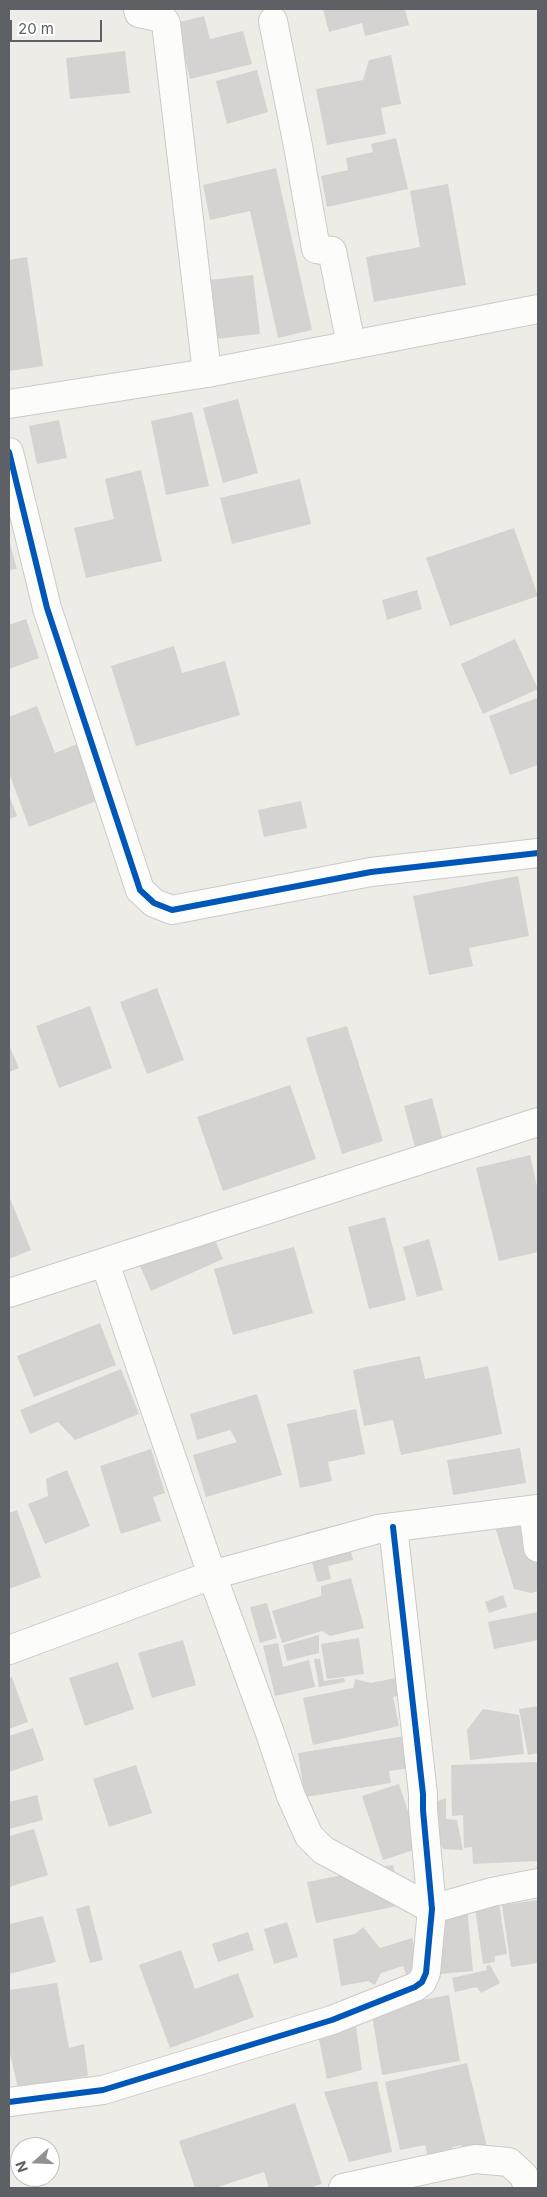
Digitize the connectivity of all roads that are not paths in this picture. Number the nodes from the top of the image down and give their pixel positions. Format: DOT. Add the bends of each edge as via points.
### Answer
graph roads {
  1 [pos="138,9"];
  2 [pos="273,21"];
  3 [pos="538,308"];
  4 [pos="351,344"];
  5 [pos="207,373"];
  6 [pos="9,404"];
  7 [pos="9,452"];
  8 [pos="538,853"];
  9 [pos="538,1122"];
  10 [pos="104,1263"];
  11 [pos="9,1293"];
  12 [pos="535,1509"];
  13 [pos="393,1527"];
  14 [pos="538,1548"];
  15 [pos="212,1575"];
  16 [pos="9,1650"];
  17 [pos="538,1883"];
  18 [pos="432,1908"];
  19 [pos="9,2102"];
  20 [pos="343,2188"];
  21 [pos="528,2188"];
  1 -- 5 [label="street" via="139,13 162,18 166,23"];
  2 -- 4 [label="street" via="316,249 332,251"];
  3 -- 4 [label="street"];
  4 -- 5 [label="street"];
  5 -- 6 [label="street"];
  7 -- 8 [label="street" via="47,608 140,890 154,903 172,910 371,872"];
  9 -- 10 [label="street"];
  10 -- 11 [label="street"];
  10 -- 15 [label="street"];
  12 -- 13 [label="street"];
  12 -- 14 [label="street"];
  13 -- 15 [label="street"];
  13 -- 18 [label="street" via="423,1794"];
  15 -- 16 [label="street"];
  15 -- 18 [label="street" via="291,1796 309,1836 323,1850"];
  17 -- 18 [label="street"];
  18 -- 19 [label="street" via="426,1973 415,1987 332,2020 103,2090"];
  20 -- 21 [label="street" via="475,2159 508,2162 524,2176"];
}
